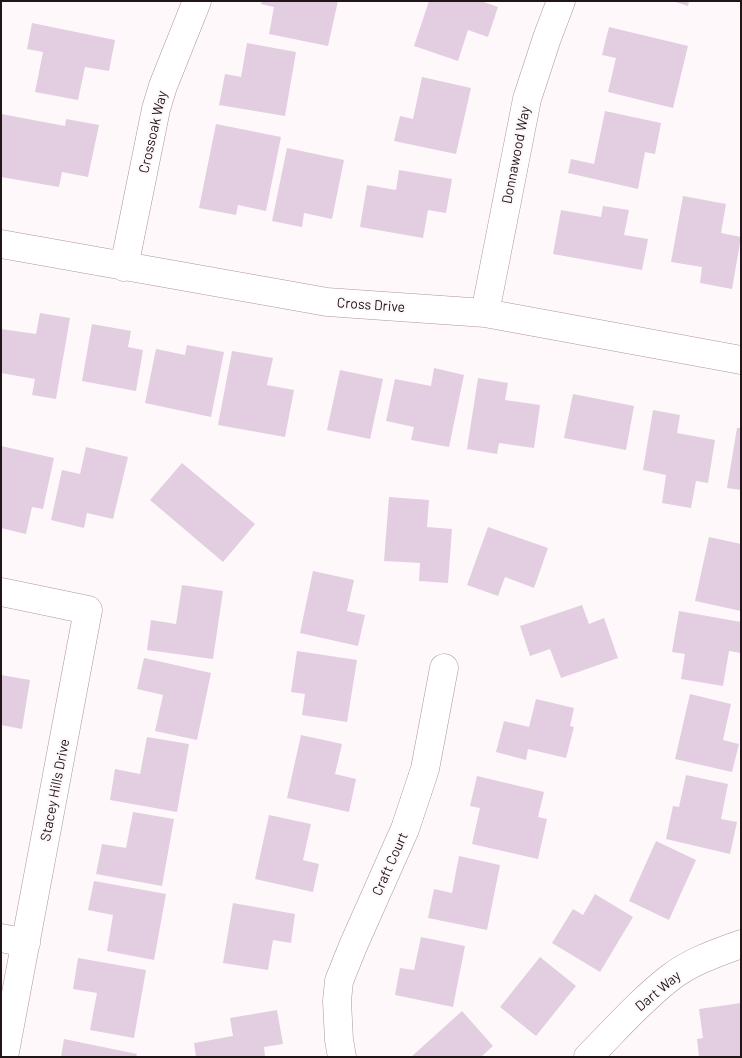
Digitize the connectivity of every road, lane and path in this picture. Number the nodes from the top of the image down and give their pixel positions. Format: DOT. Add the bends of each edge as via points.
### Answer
graph roads {
  1 [pos="197,1"];
  2 [pos="561,1"];
  3 [pos="1,244"];
  4 [pos="124,267"];
  5 [pos="484,313"];
  6 [pos="741,360"];
  7 [pos="1,592"];
  8 [pos="444,668"];
  9 [pos="14,940"];
  10 [pos="741,944"];
  11 [pos="4,1057"];
  12 [pos="342,1057"];
  13 [pos="588,1057"];
  1 -- 4 [label="street, Crossoak Way" via="156,109"];
  2 -- 5 [label="street, Donnawood Way" via="527,98"];
  3 -- 4 [label="street, Cross Drive"];
  4 -- 5 [label="street, Cross Drive" via="327,302"];
  5 -- 6 [label="street, Cross Drive"];
  7 -- 9 [label="street, Stacey Hills Drive" via="88,610"];
  8 -- 12 [label="street, Craft Court" via="426,769 405,829 339,981 337,1001"];
  9 -- 11 [label="street, Stacey Hills Drive"];
  10 -- 13 [label="street, Dart Way" via="700,960 672,976"];
}
